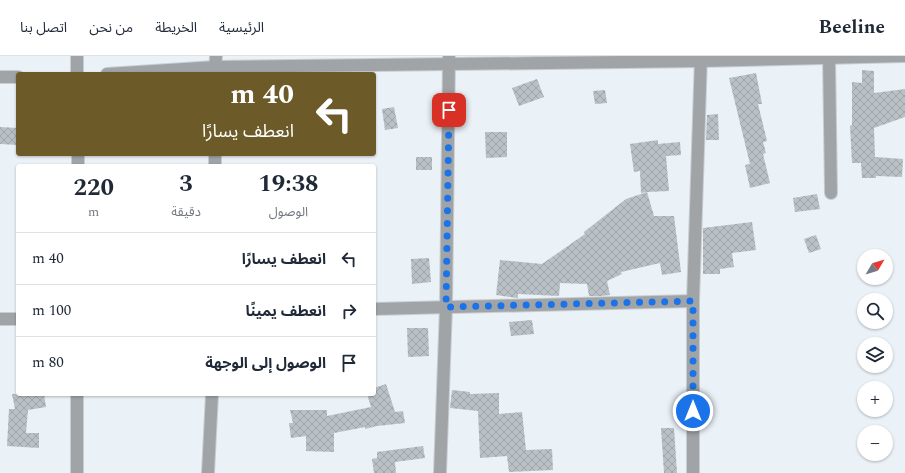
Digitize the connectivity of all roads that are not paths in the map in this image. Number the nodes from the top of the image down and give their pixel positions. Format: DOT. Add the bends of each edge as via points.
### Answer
graph roads {
  1 [pos="77,56"];
  2 [pos="905,56"];
  3 [pos="829,57"];
  4 [pos="701,59"];
  5 [pos="449,60"];
  6 [pos="215,66"];
  7 [pos="77,72"];
  8 [pos="134,72"];
  9 [pos="0,77"];
  10 [pos="16,77"];
  11 [pos="831,193"];
  12 [pos="693,301"];
  13 [pos="446,307"];
  14 [pos="376,309"];
  15 [pos="16,319"];
  16 [pos="0,320"];
  17 [pos="77,396"];
  18 [pos="212,396"];
  19 [pos="77,473"];
  20 [pos="208,473"];
  21 [pos="440,473"];
  22 [pos="693,473"];
  1 -- 7 [label="street"];
  2 -- 3 [label="street"];
  3 -- 4 [label="street"];
  3 -- 11 [label="street"];
  4 -- 5 [label="street"];
  4 -- 12 [label="street"];
  5 -- 6 [label="street"];
  5 -- 13 [label="street"];
  6 -- 8 [label="street"];
  9 -- 10 [label="street"];
  12 -- 13 [label="street"];
  12 -- 22 [label="street"];
  13 -- 14 [label="street"];
  13 -- 21 [label="street"];
  15 -- 16 [label="street"];
  17 -- 19 [label="street"];
  18 -- 20 [label="street"];
}
